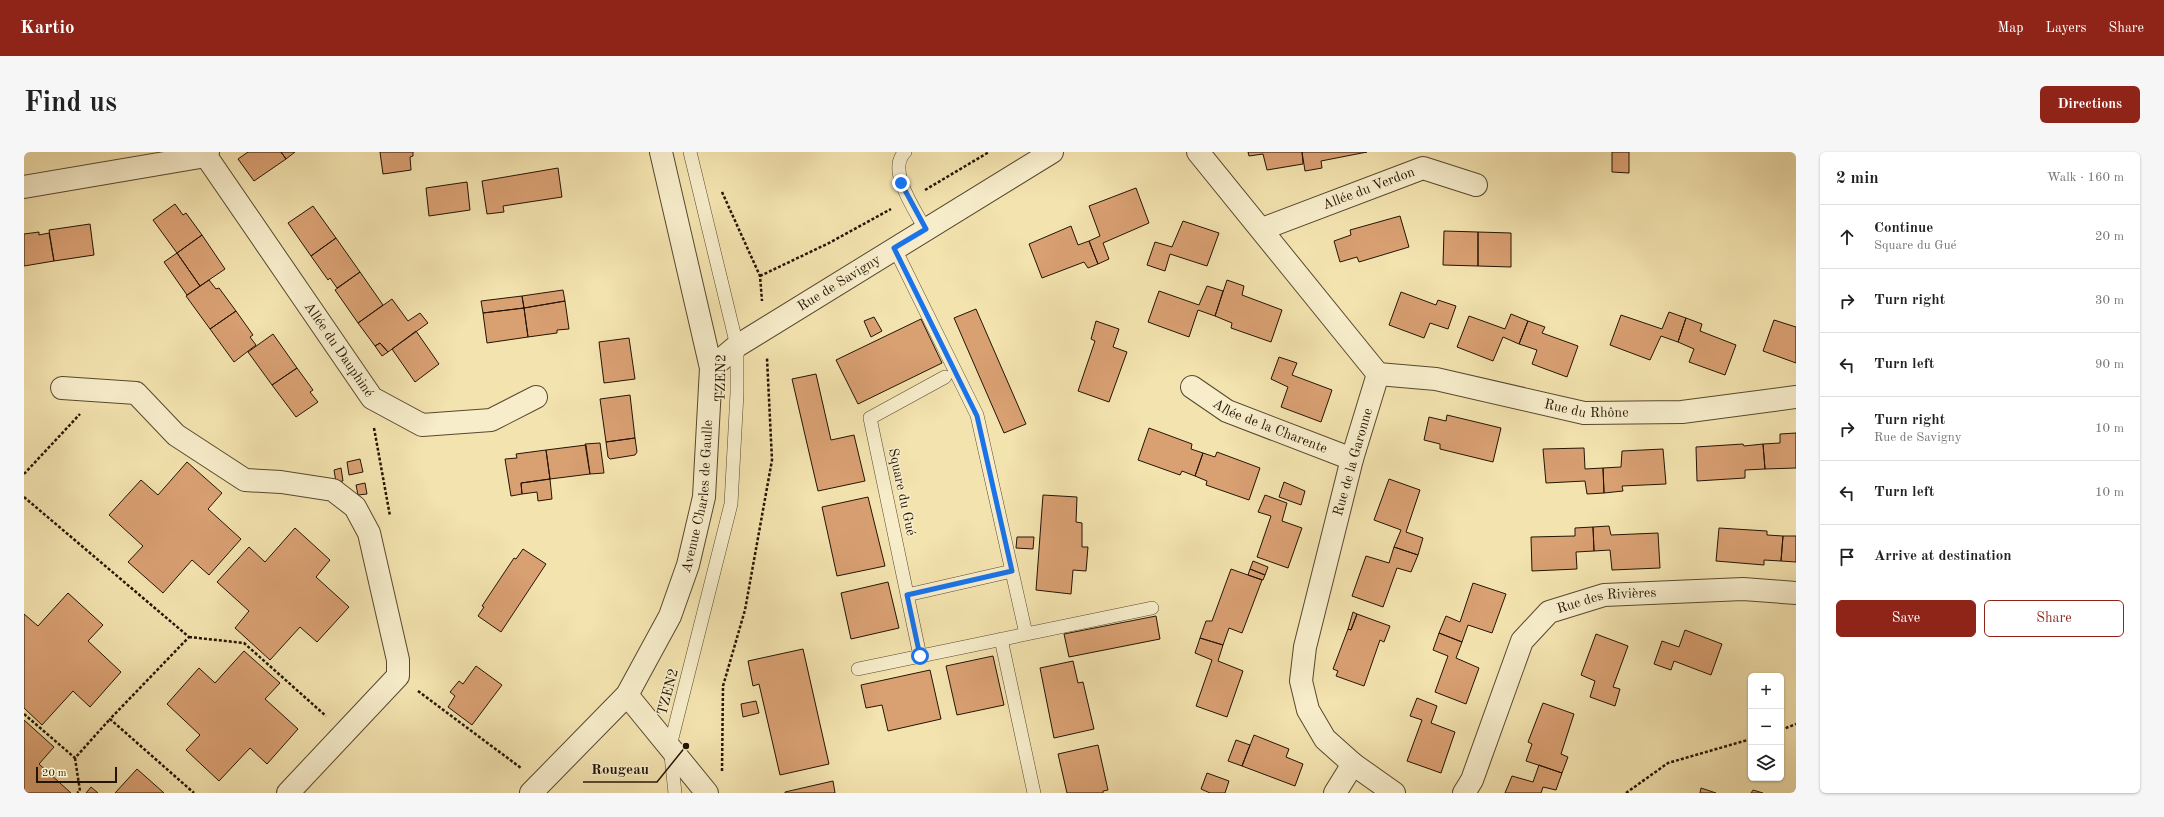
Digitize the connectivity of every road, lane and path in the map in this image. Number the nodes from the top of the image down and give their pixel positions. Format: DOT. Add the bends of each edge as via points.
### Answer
graph roads {
  1 [pos="662,152"];
  2 [pos="690,152"];
  3 [pos="905,152"];
  4 [pos="989,152"];
  5 [pos="1052,152"];
  6 [pos="1198,152"];
  7 [pos="207,154"];
  8 [pos="1476,185"];
  9 [pos="24,187"];
  10 [pos="910,198"];
  11 [pos="926,229"];
  12 [pos="1262,229"];
  13 [pos="894,248"];
  14 [pos="760,276"];
  15 [pos="737,346"];
  16 [pos="711,368"];
  17 [pos="1378,374"];
  18 [pos="945,377"];
  19 [pos="1192,387"];
  20 [pos="62,388"];
  21 [pos="102,390"];
  22 [pos="536,397"];
  23 [pos="1796,397"];
  24 [pos="1352,459"];
  25 [pos="24,474"];
  26 [pos="24,497"];
  27 [pos="1012,571"];
  28 [pos="1796,593"];
  29 [pos="907,595"];
  30 [pos="1152,608"];
  31 [pos="1026,634"];
  32 [pos="189,637"];
  33 [pos="1001,639"];
  34 [pos="920,656"];
  35 [pos="858,669"];
  36 [pos="398,676"];
  37 [pos="627,694"];
  38 [pos="24,714"];
  39 [pos="110,720"];
  40 [pos="1796,724"];
  41 [pos="1784,729"];
  42 [pos="345,733"];
  43 [pos="1748,740"];
  44 [pos="670,746"];
  45 [pos="75,758"];
  46 [pos="1353,764"];
  47 [pos="535,790"];
  48 [pos="78,793"];
  49 [pos="194,793"];
  50 [pos="288,793"];
  51 [pos="675,793"];
  52 [pos="707,793"];
  53 [pos="1034,793"];
  54 [pos="1335,793"];
  55 [pos="1394,793"];
  56 [pos="1464,793"];
  57 [pos="1626,793"];
  1 -- 16 [label="street, Avenue Charles de Gaulle"];
  2 -- 15 [label="lane, TZEN2"];
  3 -- 10 [label="lane" via="901,156 899,168 901,183"];
  4 -- 10 [label="path"];
  5 -- 11 [label="street, Rue de Savigny"];
  6 -- 12 [label="street"];
  7 -- 9 [label="street"];
  7 -- 22 [label="street, Allée du Dauphiné" via="372,398 422,426 491,420"];
  8 -- 12 [label="street, Allée du Verdon" via="1423,168"];
  10 -- 11 [label="lane"];
  10 -- 14 [label="path" via="829,243"];
  11 -- 13 [label="street, Rue de Savigny"];
  12 -- 17 [label="street"];
  13 -- 15 [label="street, Rue de Savigny"];
  13 -- 27 [label="lane" via="977,416"];
  15 -- 16 [label="street, Rue de Savigny"];
  15 -- 44 [label="lane, TZEN2" via="731,504"];
  16 -- 37 [label="street, Avenue Charles de Gaulle" via="704,497 688,565 670,616"];
  17 -- 23 [label="street, Rue du Rhône" via="1436,379 1584,413 1682,412"];
  17 -- 24 [label="street, Rue de la Garonne"];
  18 -- 29 [label="lane, Square du Gué" via="870,418"];
  19 -- 24 [label="street, Allée de la Charente" via="1227,411"];
  20 -- 21 [label="street"];
  21 -- 25 [label="path"];
  21 -- 36 [label="street" via="136,393 176,435 245,480 281,482 333,490 355,507 369,533 398,660"];
  24 -- 46 [label="street, Rue de la Garonne" via="1305,647 1301,681 1308,710 1325,739"];
  26 -- 32 [label="path"];
  27 -- 29 [label="lane"];
  27 -- 31 [label="lane"];
  28 -- 56 [label="street, Rue des Rivières" via="1743,589 1604,595 1550,612 1522,641 1472,780"];
  29 -- 34 [label="lane, Square du Gué"];
  30 -- 31 [label="lane"];
  31 -- 33 [label="lane"];
  32 -- 39 [label="path"];
  32 -- 42 [label="path" via="244,643"];
  33 -- 34 [label="lane"];
  33 -- 53 [label="lane"];
  34 -- 35 [label="lane"];
  36 -- 42 [label="street"];
  36 -- 47 [label="path" via="516,762"];
  37 -- 44 [label="street"];
  37 -- 47 [label="street, Avenue Charles de Gaulle"];
  38 -- 45 [label="path"];
  39 -- 45 [label="path"];
  39 -- 49 [label="path"];
  40 -- 41 [label="path"];
  42 -- 50 [label="street"];
  43 -- 57 [label="path" via="1668,763"];
  44 -- 51 [label="lane, TZEN2"];
  44 -- 52 [label="street"];
  45 -- 48 [label="path" via="80,791"];
  46 -- 54 [label="street"];
  46 -- 55 [label="street, Rue de la Garonne"];
}
